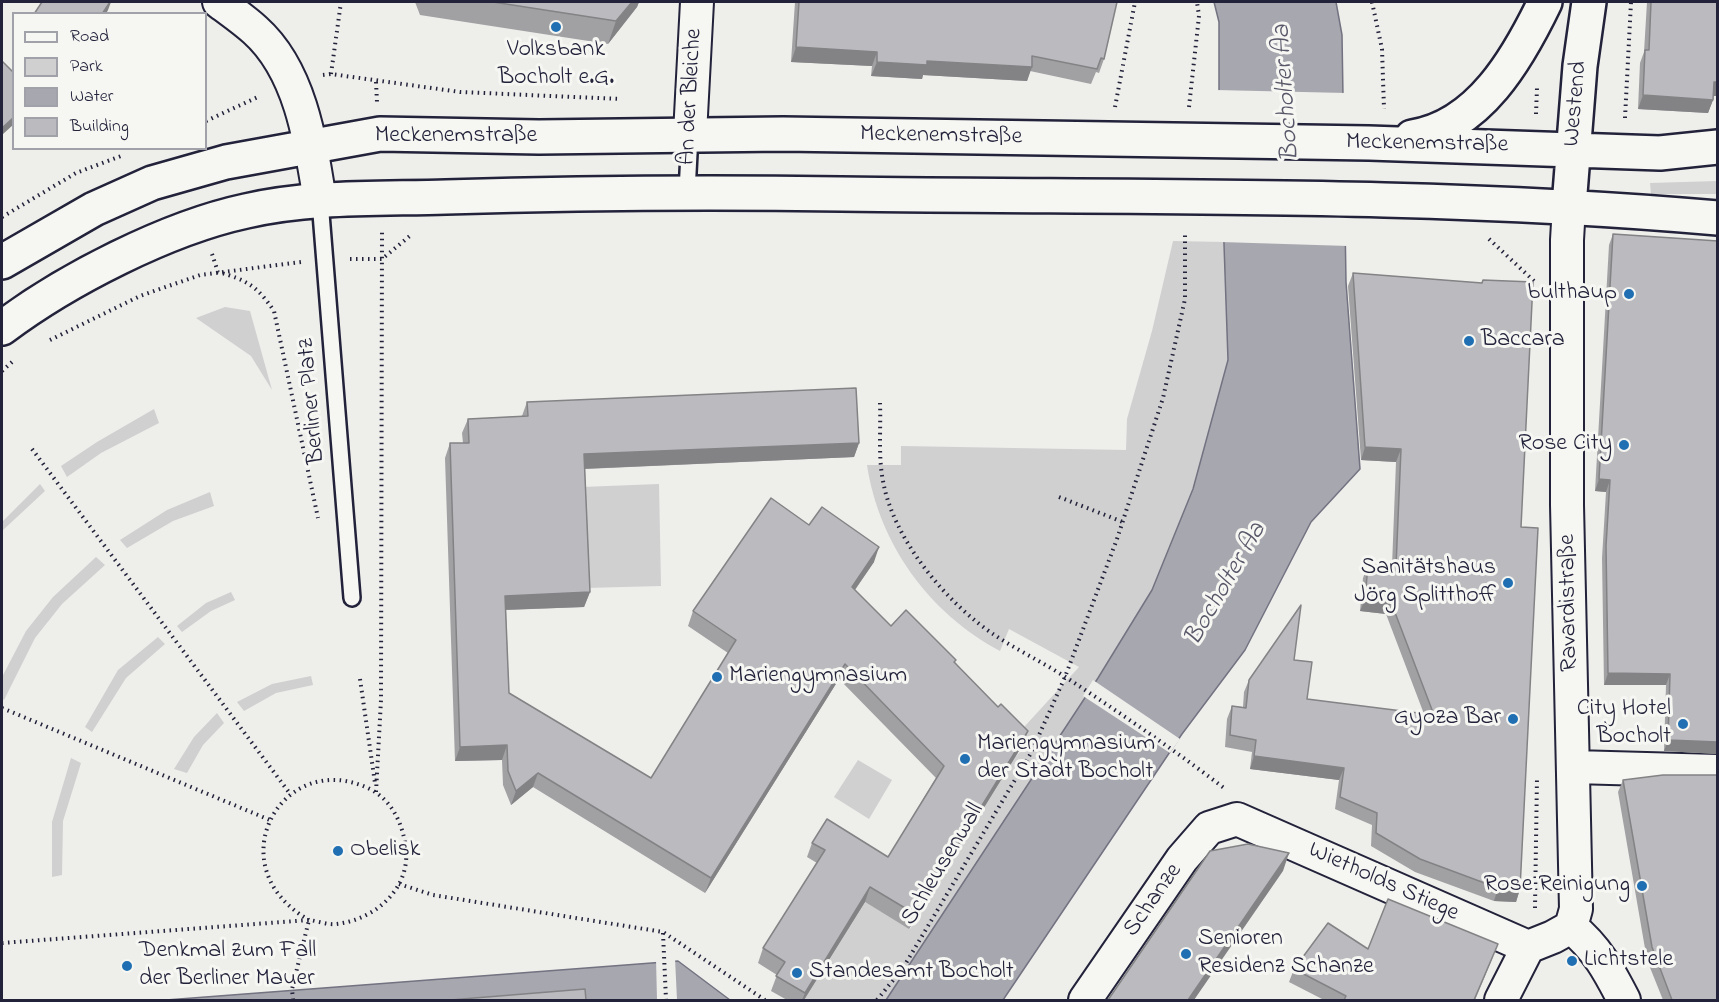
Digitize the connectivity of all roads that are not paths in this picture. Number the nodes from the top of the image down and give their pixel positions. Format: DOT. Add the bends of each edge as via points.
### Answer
graph roads {
  1 [pos="219,2"];
  2 [pos="697,2"];
  3 [pos="1545,2"];
  4 [pos="1588,2"];
  5 [pos="690,134"];
  6 [pos="1369,143"];
  7 [pos="311,145"];
  8 [pos="1718,147"];
  9 [pos="1573,150"];
  10 [pos="687,192"];
  11 [pos="320,201"];
  12 [pos="1569,206"];
  13 [pos="1718,218"];
  14 [pos="2,262"];
  15 [pos="2,328"];
  16 [pos="352,598"];
  17 [pos="1574,767"];
  18 [pos="1718,771"];
  19 [pos="1237,819"];
  20 [pos="1571,927"];
  21 [pos="1528,947"];
  22 [pos="1085,1000"];
  23 [pos="1501,1000"];
  24 [pos="1624,1000"];
  1 -- 7 [label="street" via="257,31 291,82"];
  2 -- 5 [label="street, An der Bleiche"];
  3 -- 6 [label="main road" via="1508,67 1488,93 1455,123 1427,135"];
  4 -- 9 [label="main road, Westend"];
  5 -- 6 [label="main road, Meckenemstraße"];
  5 -- 7 [label="main road, Meckenemstraße" via="380,134"];
  5 -- 10 [label="lane, An der Bleiche"];
  6 -- 9 [label="main road, Meckenemstraße"];
  7 -- 11 [label="street"];
  7 -- 14 [label="main road, Meckenemstraße" via="226,162 152,183 94,209"];
  8 -- 9 [label="main road, Meckenemstraße" via="1660,153"];
  9 -- 12 [label="main road, Westend"];
  10 -- 11 [label="main road"];
  10 -- 12 [label="main road"];
  11 -- 15 [label="main road" via="245,211 202,225 125,256 25,310"];
  11 -- 16 [label="lane, Berliner Platz"];
  12 -- 13 [label="main road"];
  12 -- 17 [label="street, Ravardistraße" via="1567,505"];
  17 -- 18 [label="street"];
  17 -- 20 [label="street, Ravardistraße" via="1576,909"];
  19 -- 21 [label="street, Wietholds Stiege"];
  19 -- 22 [label="street, Schanze" via="1209,828 1182,859"];
  20 -- 21 [label="street"];
  20 -- 24 [label="street" via="1604,960"];
  21 -- 23 [label="street"];
}
